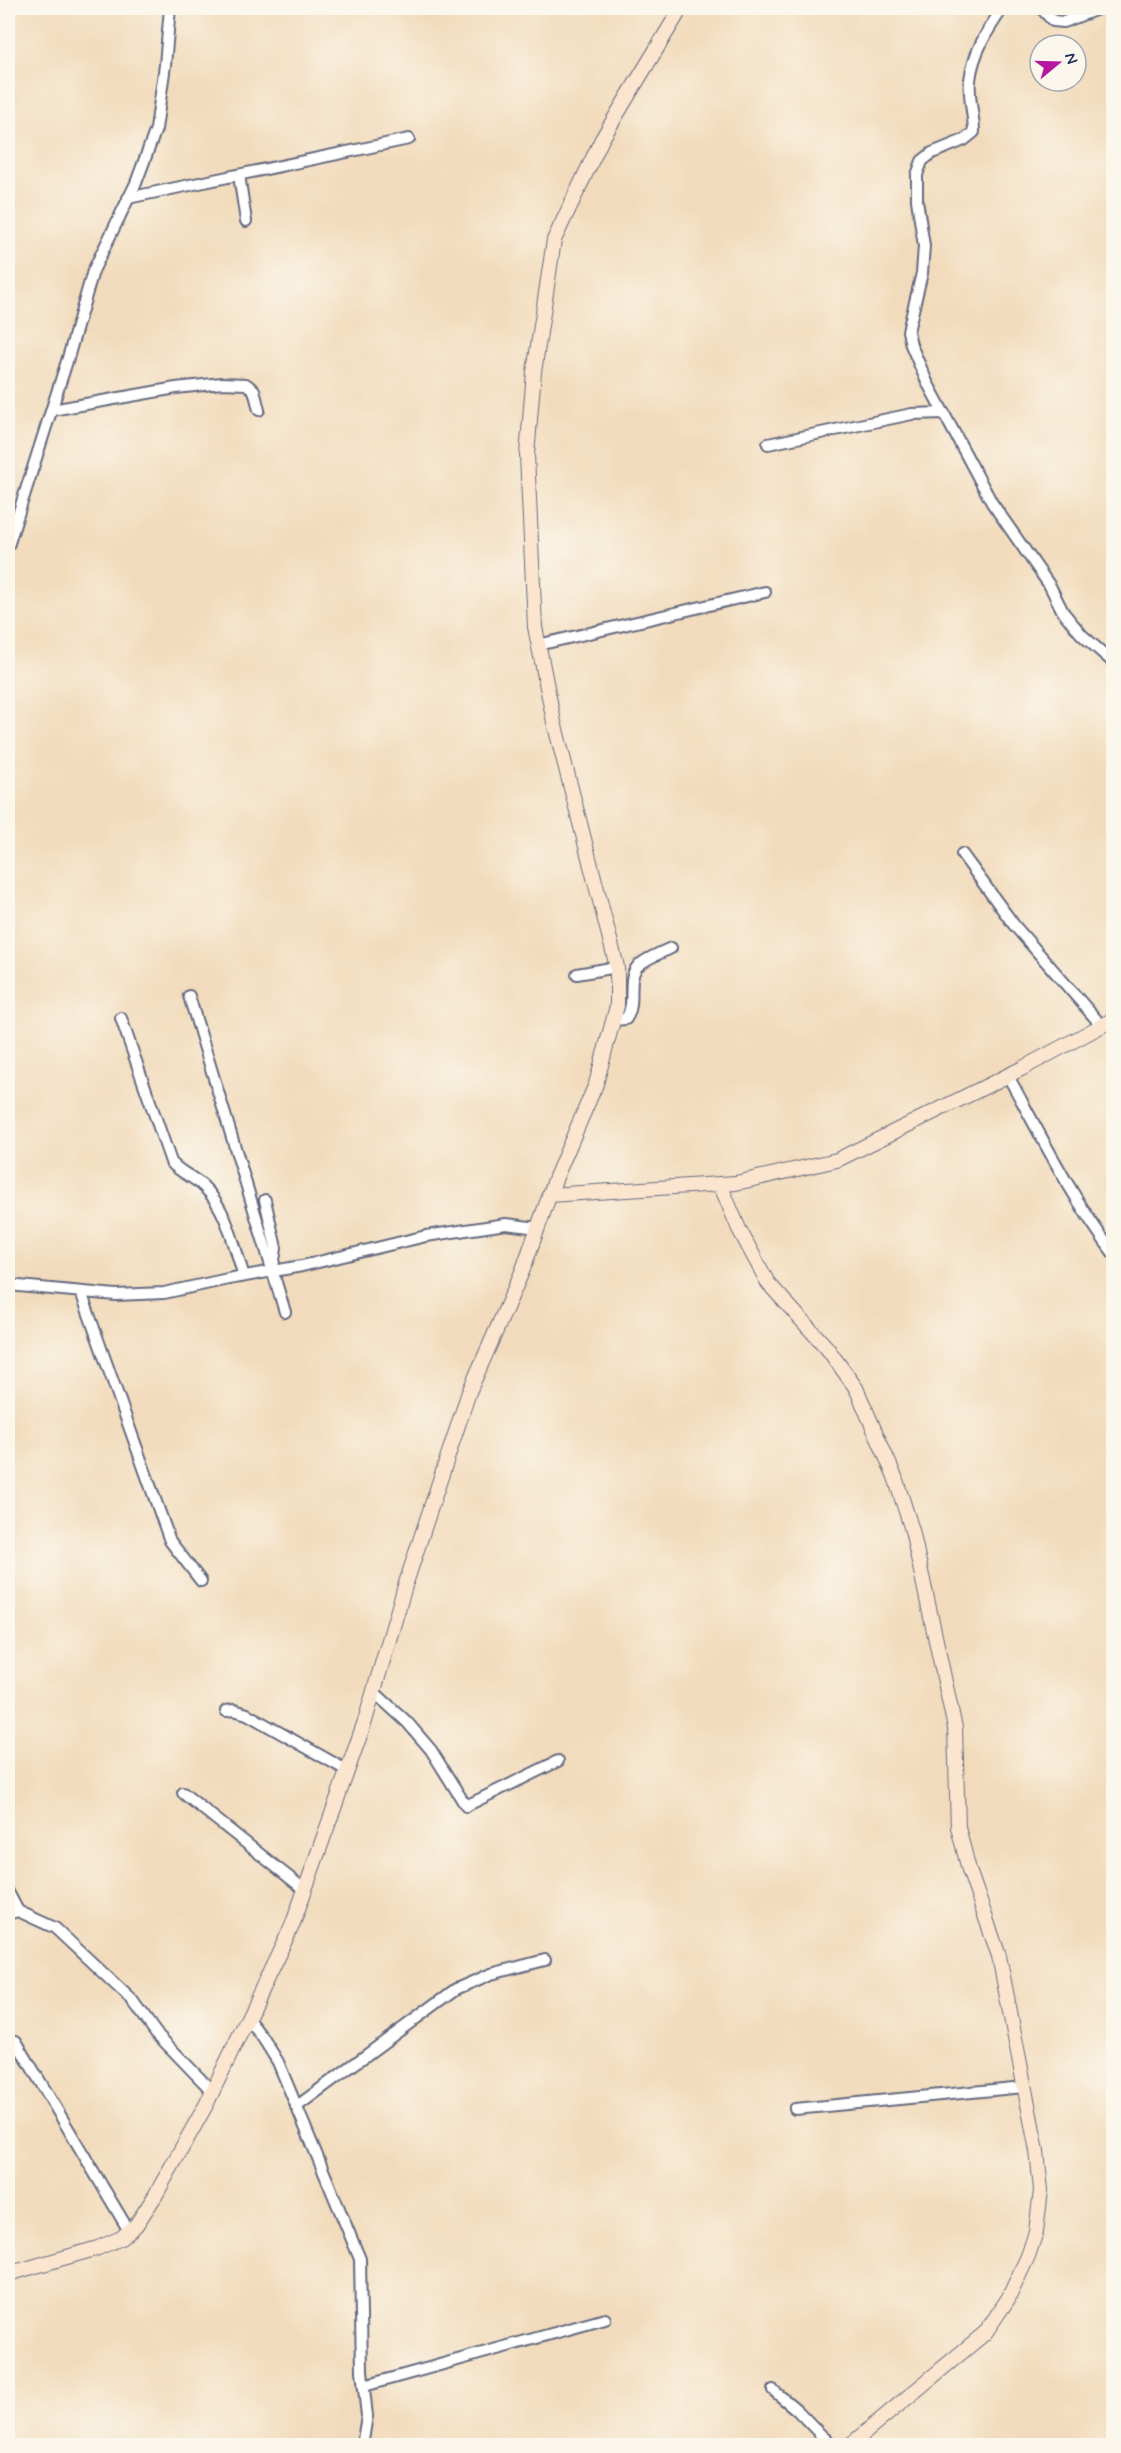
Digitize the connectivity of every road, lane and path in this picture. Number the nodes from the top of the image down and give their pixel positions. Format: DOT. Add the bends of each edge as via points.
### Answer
graph roads {
  1 [pos="170,8"];
  2 [pos="678,8"];
  3 [pos="1004,8"];
  4 [pos="1041,8"];
  5 [pos="1100,8"];
  6 [pos="409,140"];
  7 [pos="239,175"];
  8 [pos="128,198"];
  9 [pos="246,221"];
  10 [pos="52,410"];
  11 [pos="259,410"];
  12 [pos="944,413"];
  13 [pos="768,444"];
  14 [pos="8,546"];
  15 [pos="765,591"];
  16 [pos="538,645"];
  17 [pos="1113,663"];
  18 [pos="962,854"];
  19 [pos="671,948"];
  20 [pos="617,967"];
  21 [pos="577,974"];
  22 [pos="189,996"];
  23 [pos="121,1018"];
  24 [pos="613,1020"];
  25 [pos="1108,1022"];
  26 [pos="1008,1076"];
  27 [pos="720,1184"];
  28 [pos="549,1195"];
  29 [pos="265,1200"];
  30 [pos="538,1228"];
  31 [pos="1113,1254"];
  32 [pos="272,1271"];
  33 [pos="244,1276"];
  34 [pos="8,1285"];
  35 [pos="81,1292"];
  36 [pos="285,1312"];
  37 [pos="201,1581"];
  38 [pos="374,1692"];
  39 [pos="226,1711"];
  40 [pos="558,1761"];
  41 [pos="348,1771"];
  42 [pos="183,1793"];
  43 [pos="305,1890"];
  44 [pos="8,1892"];
  45 [pos="13,1912"];
  46 [pos="545,1960"];
  47 [pos="248,2019"];
  48 [pos="16,2041"];
  49 [pos="1024,2087"];
  50 [pos="213,2092"];
  51 [pos="296,2107"];
  52 [pos="795,2109"];
  53 [pos="129,2231"];
  54 [pos="8,2274"];
  55 [pos="605,2319"];
  56 [pos="364,2385"];
  57 [pos="773,2390"];
  58 [pos="362,2445"];
  59 [pos="835,2445"];
  60 [pos="849,2445"];
  1 -- 8 [label="street" via="156,129"];
  2 -- 16 [label="street" via="602,140 555,240 534,372 527,455"];
  3 -- 12 [label="street" via="974,61 970,82 974,132 932,153 922,161 917,175 924,246 922,273 908,331"];
  4 -- 5 [label="street" via="1053,21 1064,22"];
  6 -- 7 [label="street"];
  7 -- 8 [label="street"];
  7 -- 9 [label="street"];
  8 -- 10 [label="street" via="93,271"];
  10 -- 11 [label="street" via="222,383 246,384 254,390"];
  10 -- 14 [label="street"];
  12 -- 13 [label="street" via="912,414"];
  12 -- 17 [label="street" via="992,503 1050,586 1063,612"];
  15 -- 16 [label="street"];
  16 -- 20 [label="street"];
  18 -- 25 [label="street" via="1014,925"];
  19 -- 24 [label="street" via="637,967 632,977 632,1010 626,1019"];
  20 -- 21 [label="street"];
  20 -- 24 [label="street"];
  22 -- 32 [label="street"];
  23 -- 33 [label="street" via="171,1162 203,1186 219,1204"];
  24 -- 28 [label="street" via="596,1084"];
  25 -- 26 [label="street"];
  26 -- 27 [label="street" via="837,1160"];
  26 -- 31 [label="street" via="1054,1161"];
  27 -- 28 [label="street"];
  27 -- 49 [label="street" via="768,1283 827,1348 856,1388 895,1477 912,1530 956,1728 958,1827 999,1956"];
  28 -- 30 [label="street"];
  29 -- 32 [label="street" via="276,1248"];
  30 -- 32 [label="street" via="506,1224 468,1229"];
  30 -- 38 [label="street" via="469,1392"];
  32 -- 33 [label="street"];
  32 -- 36 [label="street"];
  33 -- 35 [label="street" via="164,1293"];
  34 -- 35 [label="street"];
  35 -- 37 [label="street" via="170,1541"];
  38 -- 40 [label="street" via="431,1749 466,1806"];
  38 -- 41 [label="street"];
  39 -- 41 [label="street" via="247,1714"];
  41 -- 43 [label="street"];
  42 -- 43 [label="street"];
  43 -- 47 [label="street"];
  44 -- 45 [label="street"];
  45 -- 50 [label="street" via="55,1928 133,2001 156,2033"];
  46 -- 51 [label="street" via="491,1974 456,1989"];
  47 -- 50 [label="street"];
  47 -- 51 [label="street" via="278,2062"];
  48 -- 53 [label="street"];
  49 -- 52 [label="street"];
  49 -- 60 [label="street" via="1041,2190 1036,2232 1013,2288 985,2334"];
  50 -- 53 [label="street" via="155,2196"];
  51 -- 56 [label="street" via="360,2259"];
  53 -- 54 [label="street" via="98,2248"];
  55 -- 56 [label="street"];
  56 -- 58 [label="street" via="367,2416"];
  57 -- 59 [label="street"];
}
